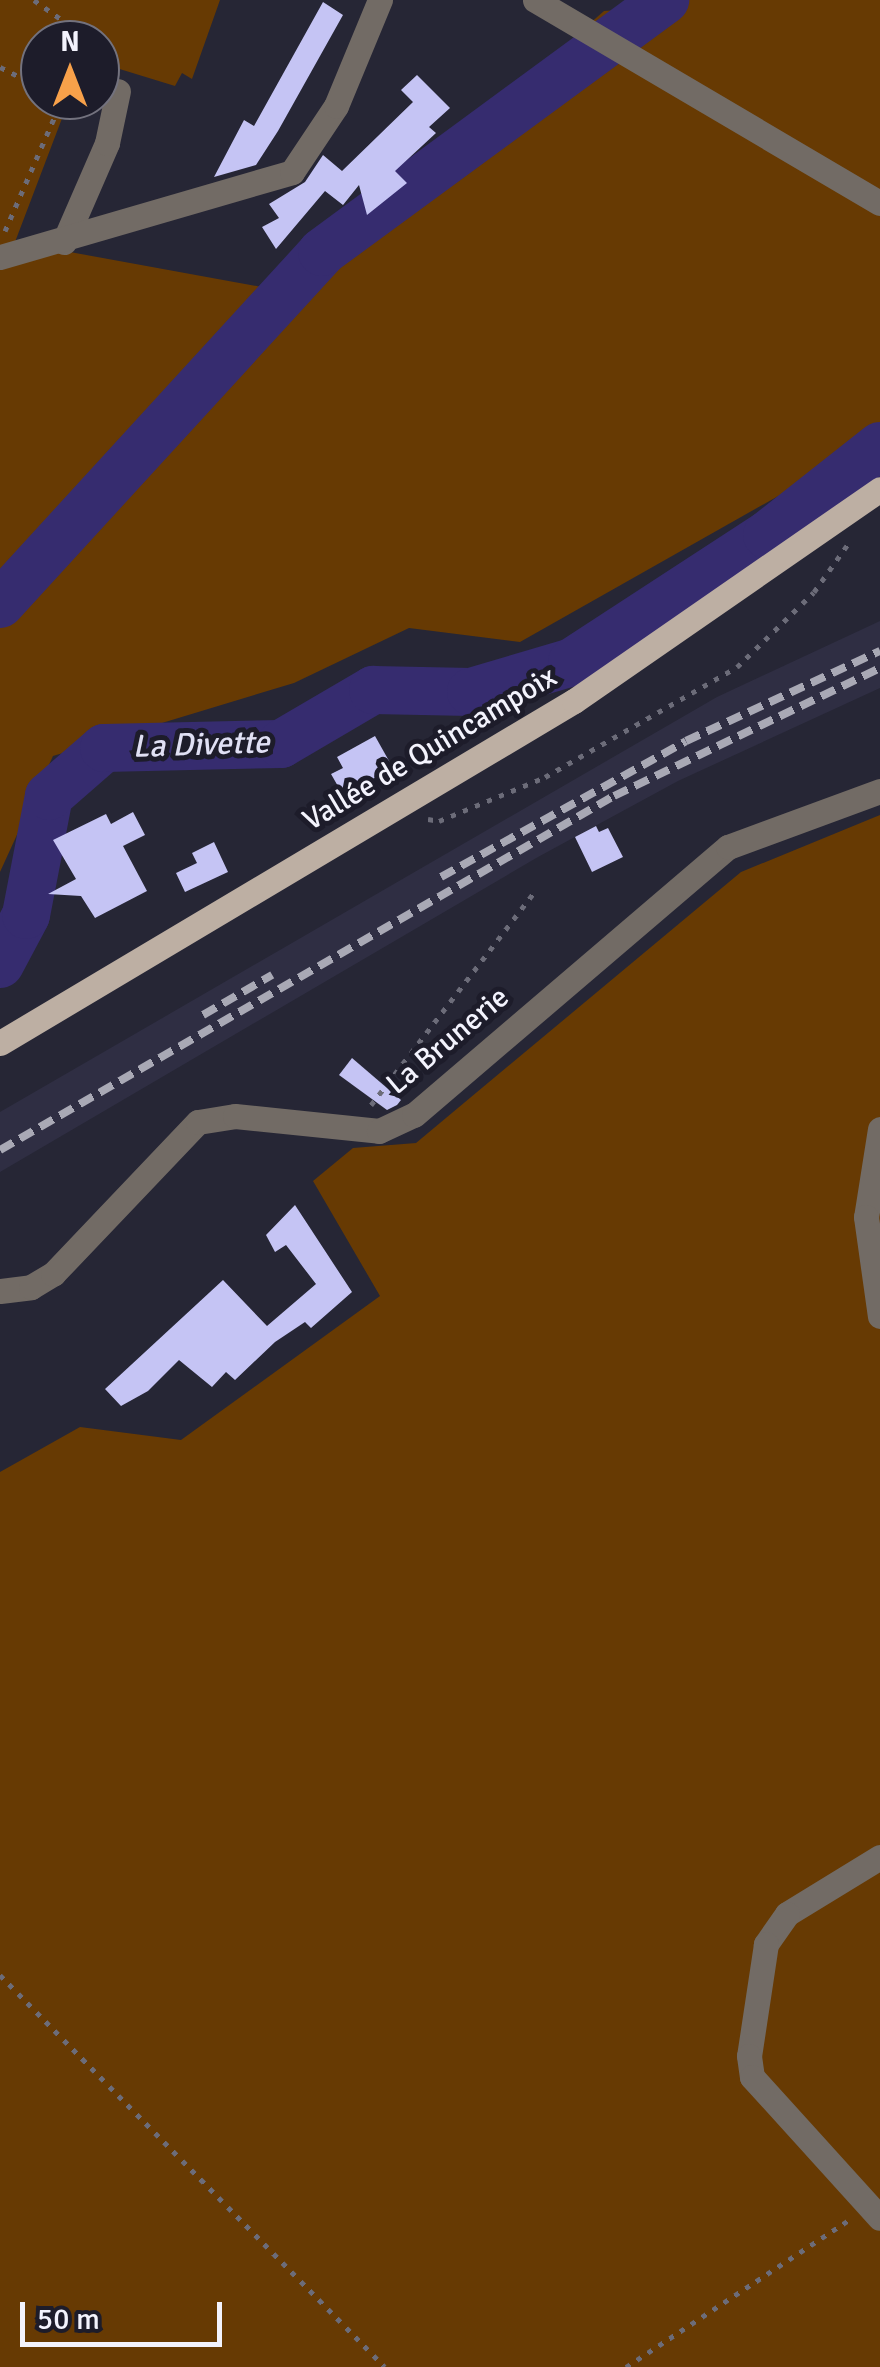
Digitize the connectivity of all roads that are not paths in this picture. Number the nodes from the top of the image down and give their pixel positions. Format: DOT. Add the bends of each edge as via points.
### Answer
graph roads {
  1 [pos="380,0"];
  2 [pos="535,0"];
  3 [pos="112,120"];
  4 [pos="880,203"];
  5 [pos="64,242"];
  6 [pos="12,255"];
  7 [pos="880,490"];
  8 [pos="880,791"];
  9 [pos="0,1043"];
  10 [pos="880,1128"];
  11 [pos="0,1290"];
  12 [pos="880,1316"];
  13 [pos="880,1857"];
  14 [pos="874,2212"];
  1 -- 5 [label="street" via="336,106 292,172"];
  2 -- 4 [label="street"];
  3 -- 5 [label="street"];
  5 -- 6 [label="street"];
  7 -- 9 [label="main road, Vallée de Quincampoix" via="574,701"];
  8 -- 11 [label="street, La Brunerie" via="728,847 414,1115 379,1130 234,1116 198,1122 52,1274 31,1287"];
  10 -- 12 [label="street" via="866,1217"];
  13 -- 14 [label="street" via="787,1914 766,1944 749,2056 752,2078"];
}
